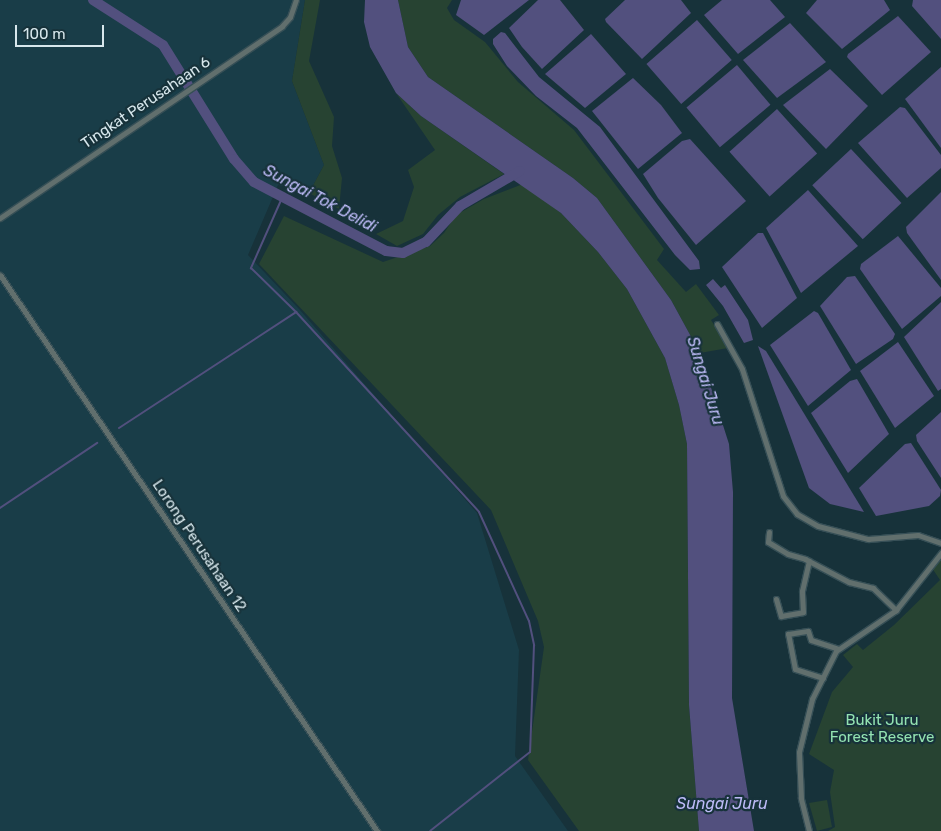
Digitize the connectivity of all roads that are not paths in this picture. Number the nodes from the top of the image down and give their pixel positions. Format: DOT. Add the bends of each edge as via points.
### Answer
graph roads {
  1 [pos="296,0"];
  2 [pos="0,218"];
  3 [pos="0,274"];
  4 [pos="717,324"];
  5 [pos="769,532"];
  6 [pos="941,543"];
  7 [pos="941,553"];
  8 [pos="809,561"];
  9 [pos="776,599"];
  10 [pos="896,610"];
  11 [pos="838,649"];
  12 [pos="823,678"];
  13 [pos="377,831"];
  14 [pos="809,831"];
  1 -- 2 [label="street, Tingkat Perusahaan 6" via="285,24"];
  3 -- 13 [label="street, Lorong Perusahaan 12"];
  4 -- 6 [label="street" via="742,369 783,496 797,514 818,526 868,539 918,535"];
  5 -- 8 [label="street" via="768,542"];
  7 -- 10 [label="street"];
  8 -- 9 [label="street" via="802,591 803,612 781,616"];
  8 -- 10 [label="street" via="849,582 873,588"];
  10 -- 11 [label="street"];
  11 -- 12 [label="street"];
  11 -- 12 [label="street" via="811,640 808,631 788,634 793,666 798,671"];
  12 -- 14 [label="street" via="804,724 799,752 801,798"];
}
